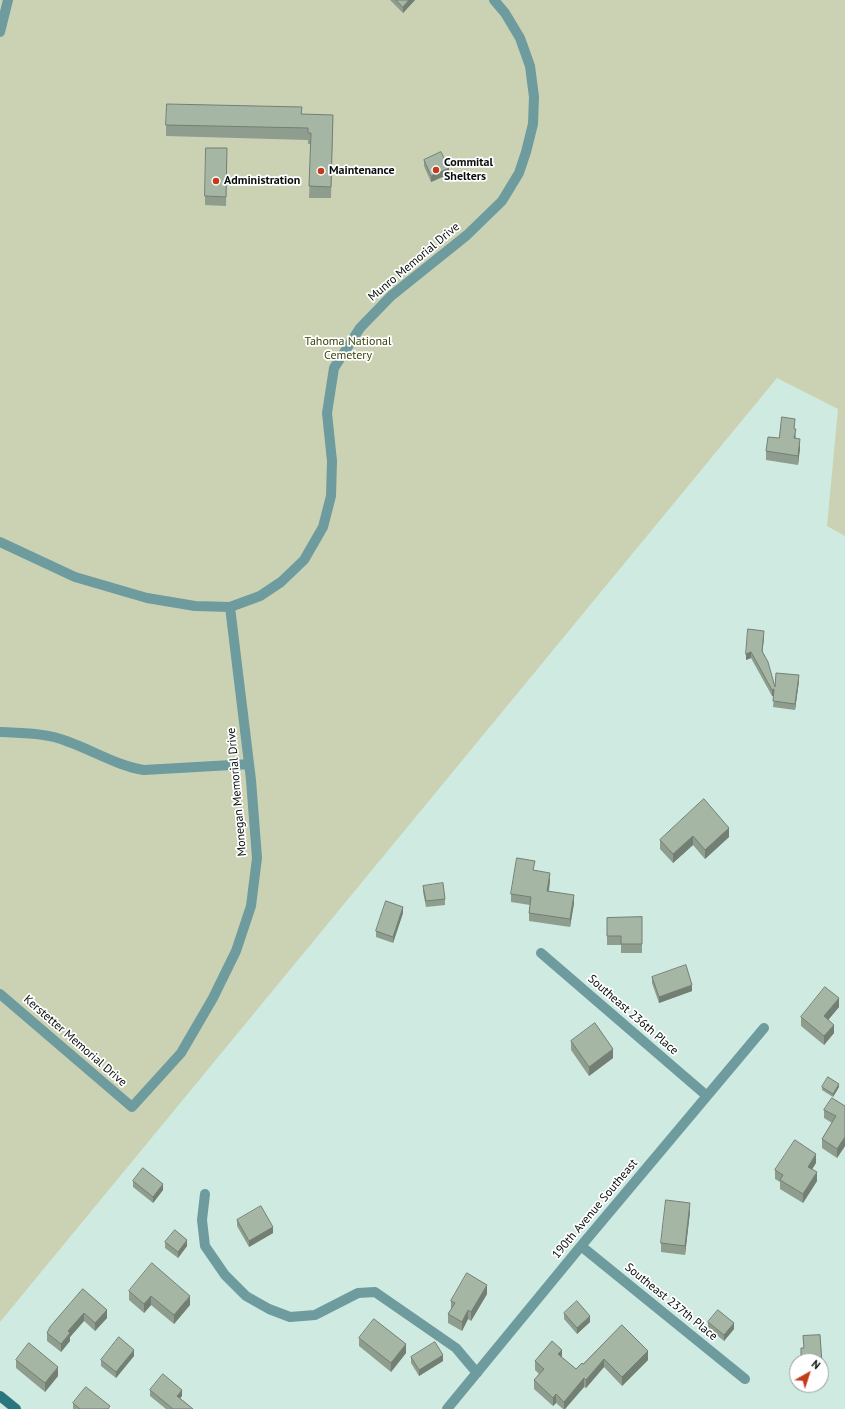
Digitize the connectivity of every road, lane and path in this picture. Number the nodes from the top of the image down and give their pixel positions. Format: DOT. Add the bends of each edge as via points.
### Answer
graph roads {
  1 [pos="8,0"];
  2 [pos="494,0"];
  3 [pos="0,32"];
  4 [pos="0,542"];
  5 [pos="230,607"];
  6 [pos="0,732"];
  7 [pos="249,764"];
  8 [pos="541,953"];
  9 [pos="0,994"];
  10 [pos="764,1028"];
  11 [pos="707,1096"];
  12 [pos="132,1107"];
  13 [pos="205,1194"];
  14 [pos="581,1246"];
  15 [pos="477,1373"];
  16 [pos="745,1379"];
  17 [pos="0,1396"];
  18 [pos="16,1409"];
  19 [pos="447,1409"];
  1 -- 3 [label="street"];
  2 -- 5 [label="street, Munro Memorial Drive" via="520,38 530,66 534,97 533,124 519,173 502,201 467,234 391,296 360,328 334,368 327,413 332,461 331,496 323,527 304,560 281,582 260,596"];
  4 -- 5 [label="street, Munro Memorial Drive" via="75,577 147,598 195,606"];
  5 -- 7 [label="street, Monegan Memorial Drive"];
  6 -- 7 [label="street" via="41,733 69,741 132,768 144,770"];
  7 -- 12 [label="street, Monegan Memorial Drive" via="257,858 251,906 236,951 213,998 181,1053"];
  8 -- 11 [label="street, Southeast 236th Place"];
  9 -- 12 [label="street, Kerstetter Memorial Drive"];
  10 -- 11 [label="street, 190th Avenue Southeast"];
  11 -- 14 [label="street, 190th Avenue Southeast"];
  13 -- 15 [label="street" via="202,1220 205,1246 225,1275 246,1296 290,1317 315,1315 358,1292 375,1292 456,1348"];
  14 -- 15 [label="street, 190th Avenue Southeast"];
  14 -- 16 [label="street, Southeast 237th Place"];
  15 -- 19 [label="street, 190th Avenue Southeast"];
  17 -- 18 [label="main road"];
}
